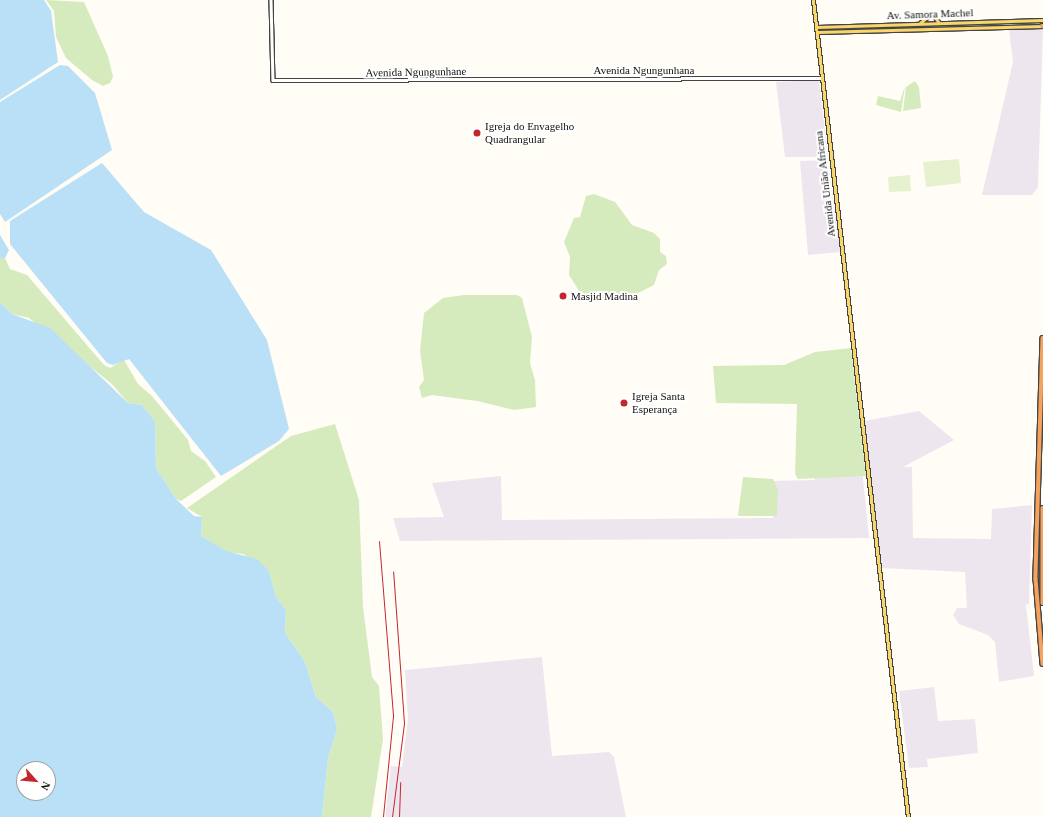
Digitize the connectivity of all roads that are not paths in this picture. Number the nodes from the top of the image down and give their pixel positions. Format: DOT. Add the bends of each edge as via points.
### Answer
graph roads {
  1 [pos="271,0"];
  2 [pos="813,0"];
  3 [pos="932,13"];
  4 [pos="928,16"];
  5 [pos="815,19"];
  6 [pos="1043,20"];
  7 [pos="920,23"];
  8 [pos="939,23"];
  9 [pos="823,26"];
  10 [pos="1043,26"];
  11 [pos="817,27"];
  12 [pos="817,32"];
  13 [pos="824,32"];
  14 [pos="817,38"];
  15 [pos="822,78"];
  16 [pos="476,79"];
  17 [pos="1043,338"];
  18 [pos="1042,384"];
  19 [pos="1043,508"];
  20 [pos="1042,577"];
  21 [pos="1042,586"];
  22 [pos="1043,603"];
  23 [pos="1043,664"];
  24 [pos="908,817"];
  1 -- 16 [label="street, Avenida Ngungunhane" via="272,80"];
  2 -- 5 [label="main road, Avenida União Africana"];
  3 -- 8 [label="main road"];
  4 -- 7 [label="main road"];
  5 -- 9 [label="main road"];
  5 -- 11 [label="main road, Avenida União Africana"];
  6 -- 8 [label="main road, Av. Samora Machel"];
  7 -- 8 [label="main road, Av. Samora Machel"];
  7 -- 9 [label="main road, Av. Samora Machel"];
  9 -- 11 [label="main road, Av. Samora Machel"];
  10 -- 13 [label="main road, Av. Samora Machel"];
  11 -- 12 [label="main road, Avenida União Africana"];
  12 -- 13 [label="main road, Av. Samora Machel"];
  12 -- 14 [label="main road, Avenida União Africana"];
  13 -- 14 [label="main road"];
  14 -- 15 [label="main road, Avenida União Africana"];
  15 -- 16 [label="street, Avenida Ngungunhana"];
  15 -- 24 [label="main road, Avenida União Africana"];
  17 -- 18 [label="highway"];
  18 -- 23 [label="highway" via="1036,580"];
  19 -- 20 [label="highway"];
  20 -- 21 [label="highway"];
  21 -- 22 [label="highway"];
}
